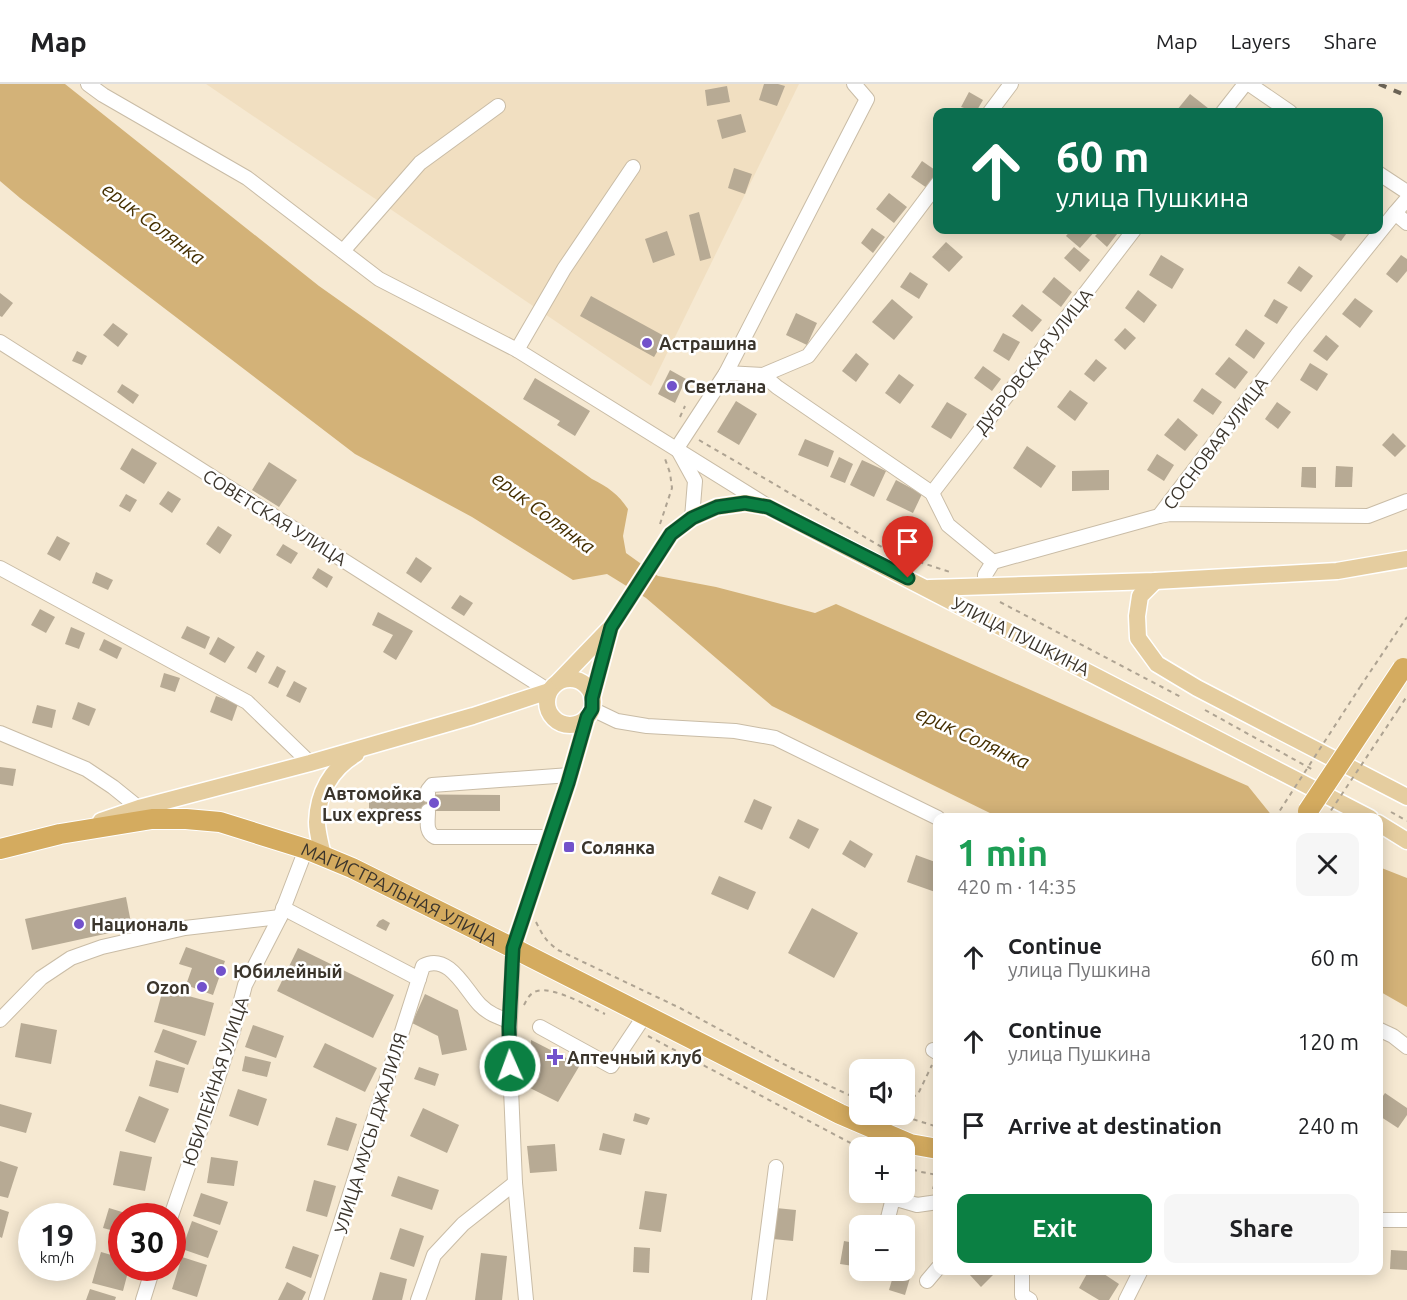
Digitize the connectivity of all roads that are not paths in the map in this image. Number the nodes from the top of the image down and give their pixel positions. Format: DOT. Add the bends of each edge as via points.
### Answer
graph roads {
  1 [pos="88,84"];
  2 [pos="853,84"];
  3 [pos="1011,84"];
  4 [pos="1247,84"];
  5 [pos="498,106"];
  6 [pos="993,108"];
  7 [pos="1226,108"];
  8 [pos="1284,108"];
  9 [pos="633,167"];
  10 [pos="1383,176"];
  11 [pos="933,190"];
  12 [pos="1407,192"];
  13 [pos="1407,199"];
  14 [pos="1395,213"];
  15 [pos="1407,223"];
  16 [pos="1383,228"];
  17 [pos="1131,234"];
  18 [pos="1378,234"];
  19 [pos="343,251"];
  20 [pos="0,342"];
  21 [pos="517,350"];
  22 [pos="726,372"];
  23 [pos="763,375"];
  24 [pos="677,448"];
  25 [pos="932,493"];
  26 [pos="1407,501"];
  27 [pos="768,507"];
  28 [pos="1159,516"];
  29 [pos="692,518"];
  30 [pos="1407,559"];
  31 [pos="993,562"];
  32 [pos="0,568"];
  33 [pos="1155,581"];
  34 [pos="985,587"];
  35 [pos="928,588"];
  36 [pos="611,627"];
  37 [pos="1405,664"];
  38 [pos="554,686"];
  39 [pos="590,708"];
  40 [pos="0,734"];
  41 [pos="384,741"];
  42 [pos="310,763"];
  43 [pos="570,775"];
  44 [pos="428,795"];
  45 [pos="1407,797"];
  46 [pos="139,808"];
  47 [pos="428,811"];
  48 [pos="1306,813"];
  49 [pos="1360,813"];
  50 [pos="933,816"];
  51 [pos="1383,817"];
  52 [pos="60,834"];
  53 [pos="550,837"];
  54 [pos="1407,841"];
  55 [pos="0,849"];
  56 [pos="314,852"];
  57 [pos="282,913"];
  58 [pos="513,948"];
  59 [pos="421,972"];
  60 [pos="0,1020"];
  61 [pos="640,1022"];
  62 [pos="509,1024"];
  63 [pos="540,1027"];
  64 [pos="1383,1031"];
  65 [pos="1407,1047"];
  66 [pos="933,1148"];
  67 [pos="776,1167"];
  68 [pos="515,1183"];
  69 [pos="175,1203"];
  70 [pos="933,1203"];
  71 [pos="889,1215"];
  72 [pos="1383,1220"];
  73 [pos="1407,1220"];
  74 [pos="933,1274"];
  75 [pos="1022,1275"];
  76 [pos="1138,1275"];
  77 [pos="149,1281"];
  78 [pos="927,1281"];
  79 [pos="143,1300"];
  80 [pos="316,1300"];
  81 [pos="418,1300"];
  82 [pos="526,1300"];
  83 [pos="759,1300"];
  84 [pos="1030,1300"];
  85 [pos="1126,1300"];
  1 -- 19 [label="street" via="247,178"];
  2 -- 22 [label="street" via="867,99"];
  3 -- 6 [label="street"];
  4 -- 7 [label="street"];
  4 -- 8 [label="street"];
  5 -- 19 [label="street" via="420,163"];
  9 -- 21 [label="street" via="564,269"];
  10 -- 12 [label="street"];
  11 -- 23 [label="street" via="808,357"];
  13 -- 14 [label="street, СОСНОВАЯ УЛИЦА"];
  14 -- 15 [label="street"];
  14 -- 16 [label="street, СОСНОВАЯ УЛИЦА"];
  17 -- 25 [label="street, ДУБРОВСКАЯ УЛИЦА"];
  18 -- 28 [label="street, СОСНОВАЯ УЛИЦА"];
  19 -- 21 [label="street" via="379,279"];
  20 -- 38 [label="street, СОВЕТСКАЯ УЛИЦА"];
  21 -- 24 [label="street"];
  22 -- 23 [label="street"];
  22 -- 24 [label="street"];
  23 -- 25 [label="street"];
  24 -- 27 [label="street"];
  24 -- 29 [label="street" via="694,481"];
  25 -- 31 [label="street" via="948,525"];
  26 -- 28 [label="street" via="1368,516"];
  27 -- 29 [label="main road, УЛИЦА ПУШКИНА" via="745,503 717,507"];
  27 -- 35 [label="main road, УЛИЦА ПУШКИНА"];
  28 -- 31 [label="street, СОСНОВАЯ УЛИЦА"];
  29 -- 36 [label="main road, УЛИЦА ПУШКИНА" via="671,534"];
  30 -- 33 [label="main road" via="1337,571"];
  31 -- 34 [label="street" via="985,575"];
  32 -- 42 [label="street" via="247,702"];
  33 -- 34 [label="main road"];
  33 -- 45 [label="main road" via="1140,596 1137,616 1138,638 1157,664"];
  34 -- 35 [label="main road"];
  35 -- 49 [label="main road, УЛИЦА ПУШКИНА"];
  36 -- 38 [label="main road"];
  36 -- 39 [label="main road, УЛИЦА ПУШКИНА"];
  37 -- 48 [label="highway, bridge"];
  38 -- 39 [label="main road" via="573,679 580,681 586,685"];
  38 -- 39 [label="main road" via="547,703 554,719 577,724"];
  38 -- 41 [label="main road" via="473,716"];
  39 -- 43 [label="main road, УЛИЦА ПУШКИНА"];
  39 -- 50 [label="street" via="617,722 775,738"];
  40 -- 46 [label="street" via="86,769"];
  41 -- 42 [label="main road"];
  41 -- 56 [label="main road" via="337,767 324,786"];
  42 -- 46 [label="main road"];
  43 -- 44 [label="street" via="432,786"];
  43 -- 53 [label="main road, УЛИЦА ПУШКИНА"];
  46 -- 52 [label="main road"];
  47 -- 53 [label="street" via="428,830 435,837"];
  51 -- 54 [label="main road"];
  52 -- 55 [label="highway, МАГИСТРАЛЬНАЯ УЛИЦА"];
  52 -- 56 [label="highway, МАГИСТРАЛЬНАЯ УЛИЦА" via="152,819 186,819 220,822"];
  53 -- 58 [label="main road, УЛИЦА ПУШКИНА"];
  56 -- 57 [label="street, ЮБИЛЕЙНАЯ УЛИЦА"];
  56 -- 58 [label="highway, МАГИСТРАЛЬНАЯ УЛИЦА"];
  57 -- 59 [label="street"];
  57 -- 60 [label="street" via="186,928 71,958 41,978"];
  57 -- 69 [label="street, ЮБИЛЕЙНАЯ УЛИЦА" via="245,985"];
  58 -- 61 [label="highway, МАГИСТРАЛЬНАЯ УЛИЦА"];
  58 -- 62 [label="street"];
  59 -- 62 [label="street" via="429,962 444,965 460,978 480,1005"];
  59 -- 80 [label="street, УЛИЦА МУСЫ ДЖАЛИЛЯ"];
  61 -- 63 [label="street" via="610,1066"];
  61 -- 66 [label="highway, МАГИСТРАЛЬНАЯ УЛИЦА" via="840,1114 910,1144"];
  62 -- 68 [label="street"];
  64 -- 65 [label="street"];
  67 -- 83 [label="street"];
  68 -- 81 [label="street" via="463,1224 434,1255"];
  68 -- 82 [label="street"];
  70 -- 71 [label="street" via="917,1205 893,1198"];
  72 -- 73 [label="street"];
  74 -- 78 [label="street"];
  75 -- 84 [label="street" via="1023,1295"];
  76 -- 85 [label="street"];
  77 -- 79 [label="street"];
}
